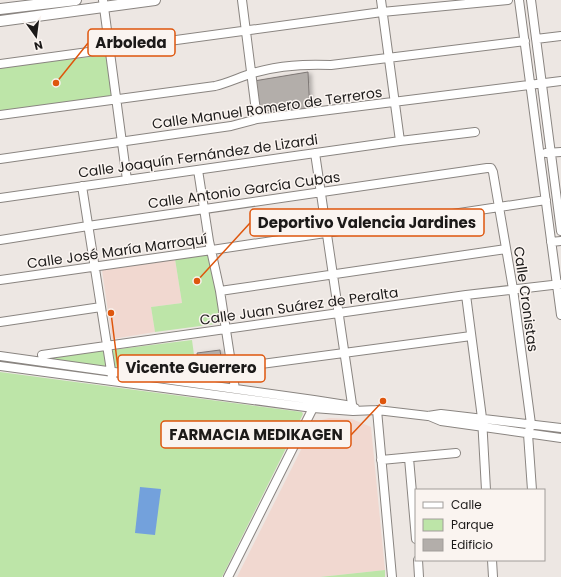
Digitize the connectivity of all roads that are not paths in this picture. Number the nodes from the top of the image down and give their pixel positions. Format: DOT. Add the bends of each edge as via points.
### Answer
graph roads {
  1 [pos="76,0"];
  2 [pos="155,0"];
  3 [pos="242,0"];
  4 [pos="380,0"];
  5 [pos="508,0"];
  6 [pos="519,0"];
  7 [pos="531,0"];
  8 [pos="103,4"];
  9 [pos="0,9"];
  10 [pos="382,12"];
  11 [pos="0,21"];
  12 [pos="246,31"];
  13 [pos="561,36"];
  14 [pos="536,39"];
  15 [pos="525,41"];
  16 [pos="109,49"];
  17 [pos="389,57"];
  18 [pos="0,64"];
  19 [pos="252,73"];
  20 [pos="561,81"];
  21 [pos="542,84"];
  22 [pos="530,85"];
  23 [pos="117,100"];
  24 [pos="395,103"];
  25 [pos="0,115"];
  26 [pos="257,119"];
  27 [pos="475,132"];
  28 [pos="400,141"];
  29 [pos="122,142"];
  30 [pos="561,152"];
  31 [pos="315,153"];
  32 [pos="551,153"];
  33 [pos="540,154"];
  34 [pos="0,159"];
  35 [pos="491,168"];
  36 [pos="198,170"];
  37 [pos="127,180"];
  38 [pos="82,186"];
  39 [pos="321,192"];
  40 [pos="0,198"];
  41 [pos="546,200"];
  42 [pos="499,208"];
  43 [pos="204,209"];
  44 [pos="88,226"];
  45 [pos="561,231"];
  46 [pos="327,233"];
  47 [pos="0,240"];
  48 [pos="561,241"];
  49 [pos="551,242"];
  50 [pos="506,249"];
  51 [pos="212,250"];
  52 [pos="94,266"];
  53 [pos="333,274"];
  54 [pos="0,280"];
  55 [pos="559,284"];
  56 [pos="513,289"];
  57 [pos="220,291"];
  58 [pos="466,296"];
  59 [pos="101,307"];
  60 [pos="339,314"];
  61 [pos="561,315"];
  62 [pos="0,322"];
  63 [pos="226,330"];
  64 [pos="471,336"];
  65 [pos="107,346"];
  66 [pos="345,353"];
  67 [pos="42,355"];
  68 [pos="0,356"];
  69 [pos="0,366"];
  70 [pos="232,368"];
  71 [pos="111,372"];
  72 [pos="113,381"];
  73 [pos="235,389"];
  74 [pos="314,400"];
  75 [pos="313,408"];
  76 [pos="355,410"];
  77 [pos="377,410"];
  78 [pos="428,416"];
  79 [pos="482,418"];
  80 [pos="531,424"];
  81 [pos="482,427"];
  82 [pos="561,428"];
  83 [pos="528,434"];
  84 [pos="561,438"];
  85 [pos="456,453"];
  86 [pos="409,458"];
  87 [pos="381,460"];
  88 [pos="486,489"];
  89 [pos="532,489"];
  90 [pos="415,527"];
  91 [pos="418,561"];
  92 [pos="492,561"];
  93 [pos="228,577"];
  94 [pos="392,577"];
  95 [pos="419,577"];
  96 [pos="493,577"];
  1 -- 9 [label="main road"];
  2 -- 8 [label="main road"];
  3 -- 12 [label="street"];
  4 -- 10 [label="street"];
  5 -- 10 [label="street"];
  6 -- 15 [label="street"];
  7 -- 14 [label="street"];
  8 -- 11 [label="main road"];
  8 -- 16 [label="street"];
  10 -- 12 [label="street"];
  10 -- 17 [label="street"];
  12 -- 16 [label="street"];
  12 -- 19 [label="street"];
  13 -- 14 [label="street"];
  14 -- 21 [label="street"];
  15 -- 17 [label="street"];
  15 -- 22 [label="street"];
  16 -- 18 [label="street"];
  16 -- 23 [label="street"];
  17 -- 19 [label="street" via="331,65 294,65"];
  17 -- 24 [label="street"];
  19 -- 23 [label="street" via="215,86"];
  19 -- 26 [label="street"];
  20 -- 21 [label="street, Calle Manuel Romero de Terreros"];
  21 -- 22 [label="street, Calle Manuel Romero de Terreros"];
  21 -- 32 [label="street"];
  22 -- 24 [label="street, Calle Manuel Romero de Terreros"];
  22 -- 33 [label="street"];
  23 -- 25 [label="street"];
  23 -- 29 [label="street"];
  24 -- 26 [label="street, Calle Manuel Romero de Terreros"];
  24 -- 28 [label="street"];
  26 -- 29 [label="street, Calle Manuel Romero de Terreros" via="231,126"];
  27 -- 28 [label="street, Calle Joaquín Fernández de Lizardi"];
  28 -- 31 [label="street, Calle Joaquín Fernández de Lizardi"];
  29 -- 34 [label="street, Calle Manuel Romero de Terreros"];
  29 -- 37 [label="street"];
  30 -- 32 [label="street"];
  31 -- 36 [label="street, Calle Joaquín Fernández de Lizardi"];
  31 -- 39 [label="street"];
  32 -- 33 [label="street"];
  32 -- 45 [label="street"];
  33 -- 41 [label="street"];
  35 -- 39 [label="street, Calle Antonio García Cubas"];
  35 -- 42 [label="street, Calle Cronistas"];
  36 -- 37 [label="street, Calle Joaquín Fernández de Lizardi"];
  36 -- 43 [label="street"];
  37 -- 38 [label="street, Calle Joaquín Fernández de Lizardi"];
  38 -- 40 [label="street, Calle Joaquín Fernández de Lizardi"];
  38 -- 44 [label="street"];
  39 -- 43 [label="street, Calle Antonio García Cubas"];
  39 -- 46 [label="street"];
  41 -- 42 [label="street, Calle José María Marroquí"];
  41 -- 49 [label="street"];
  42 -- 46 [label="street, Calle José María Marroquí"];
  42 -- 50 [label="street, Calle Cronistas"];
  43 -- 44 [label="street, Calle Antonio García Cubas"];
  43 -- 51 [label="street"];
  44 -- 47 [label="street, Calle Antonio García Cubas"];
  44 -- 52 [label="street"];
  46 -- 51 [label="street, Calle José María Marroquí"];
  46 -- 53 [label="street"];
  48 -- 49 [label="street"];
  49 -- 55 [label="street"];
  50 -- 53 [label="street"];
  50 -- 56 [label="street, Calle Cronistas"];
  51 -- 52 [label="street, Calle José María Marroquí"];
  51 -- 57 [label="street"];
  52 -- 54 [label="street, Calle José María Marroquí"];
  52 -- 59 [label="street"];
  53 -- 57 [label="street"];
  53 -- 60 [label="street"];
  55 -- 56 [label="street, Calle Juan Suárez de Peralta"];
  55 -- 61 [label="street"];
  56 -- 58 [label="street, Calle Juan Suárez de Peralta"];
  56 -- 80 [label="street, Calle Cronistas"];
  57 -- 63 [label="street"];
  58 -- 60 [label="street, Calle Juan Suárez de Peralta"];
  58 -- 64 [label="street"];
  59 -- 62 [label="street"];
  59 -- 65 [label="street"];
  60 -- 63 [label="street, Calle Juan Suárez de Peralta"];
  60 -- 66 [label="street"];
  63 -- 65 [label="street, Calle Juan Suárez de Peralta"];
  63 -- 70 [label="street"];
  64 -- 66 [label="street"];
  64 -- 79 [label="street"];
  65 -- 67 [label="street, Calle Juan Suárez de Peralta"];
  65 -- 71 [label="street"];
  66 -- 70 [label="street"];
  66 -- 76 [label="street"];
  68 -- 71 [label="street"];
  69 -- 72 [label="street"];
  70 -- 73 [label="street"];
  71 -- 72 [label="street"];
  71 -- 73 [label="street"];
  72 -- 75 [label="street"];
  73 -- 74 [label="street"];
  74 -- 75 [label="street"];
  74 -- 76 [label="street" via="346,405"];
  75 -- 76 [label="street"];
  75 -- 93 [label="street"];
  76 -- 77 [label="street"];
  77 -- 78 [label="street"];
  77 -- 87 [label="street"];
  78 -- 79 [label="street" via="441,414"];
  78 -- 81 [label="street" via="441,421"];
  79 -- 80 [label="street"];
  79 -- 81 [label="street"];
  80 -- 82 [label="street"];
  80 -- 83 [label="street, Calle Cronistas"];
  81 -- 83 [label="street"];
  81 -- 88 [label="street"];
  83 -- 84 [label="street"];
  83 -- 89 [label="street"];
  85 -- 86 [label="street"];
  86 -- 87 [label="street"];
  86 -- 90 [label="street"];
  87 -- 94 [label="street"];
  91 -- 95 [label="street"];
  92 -- 96 [label="street"];
}
